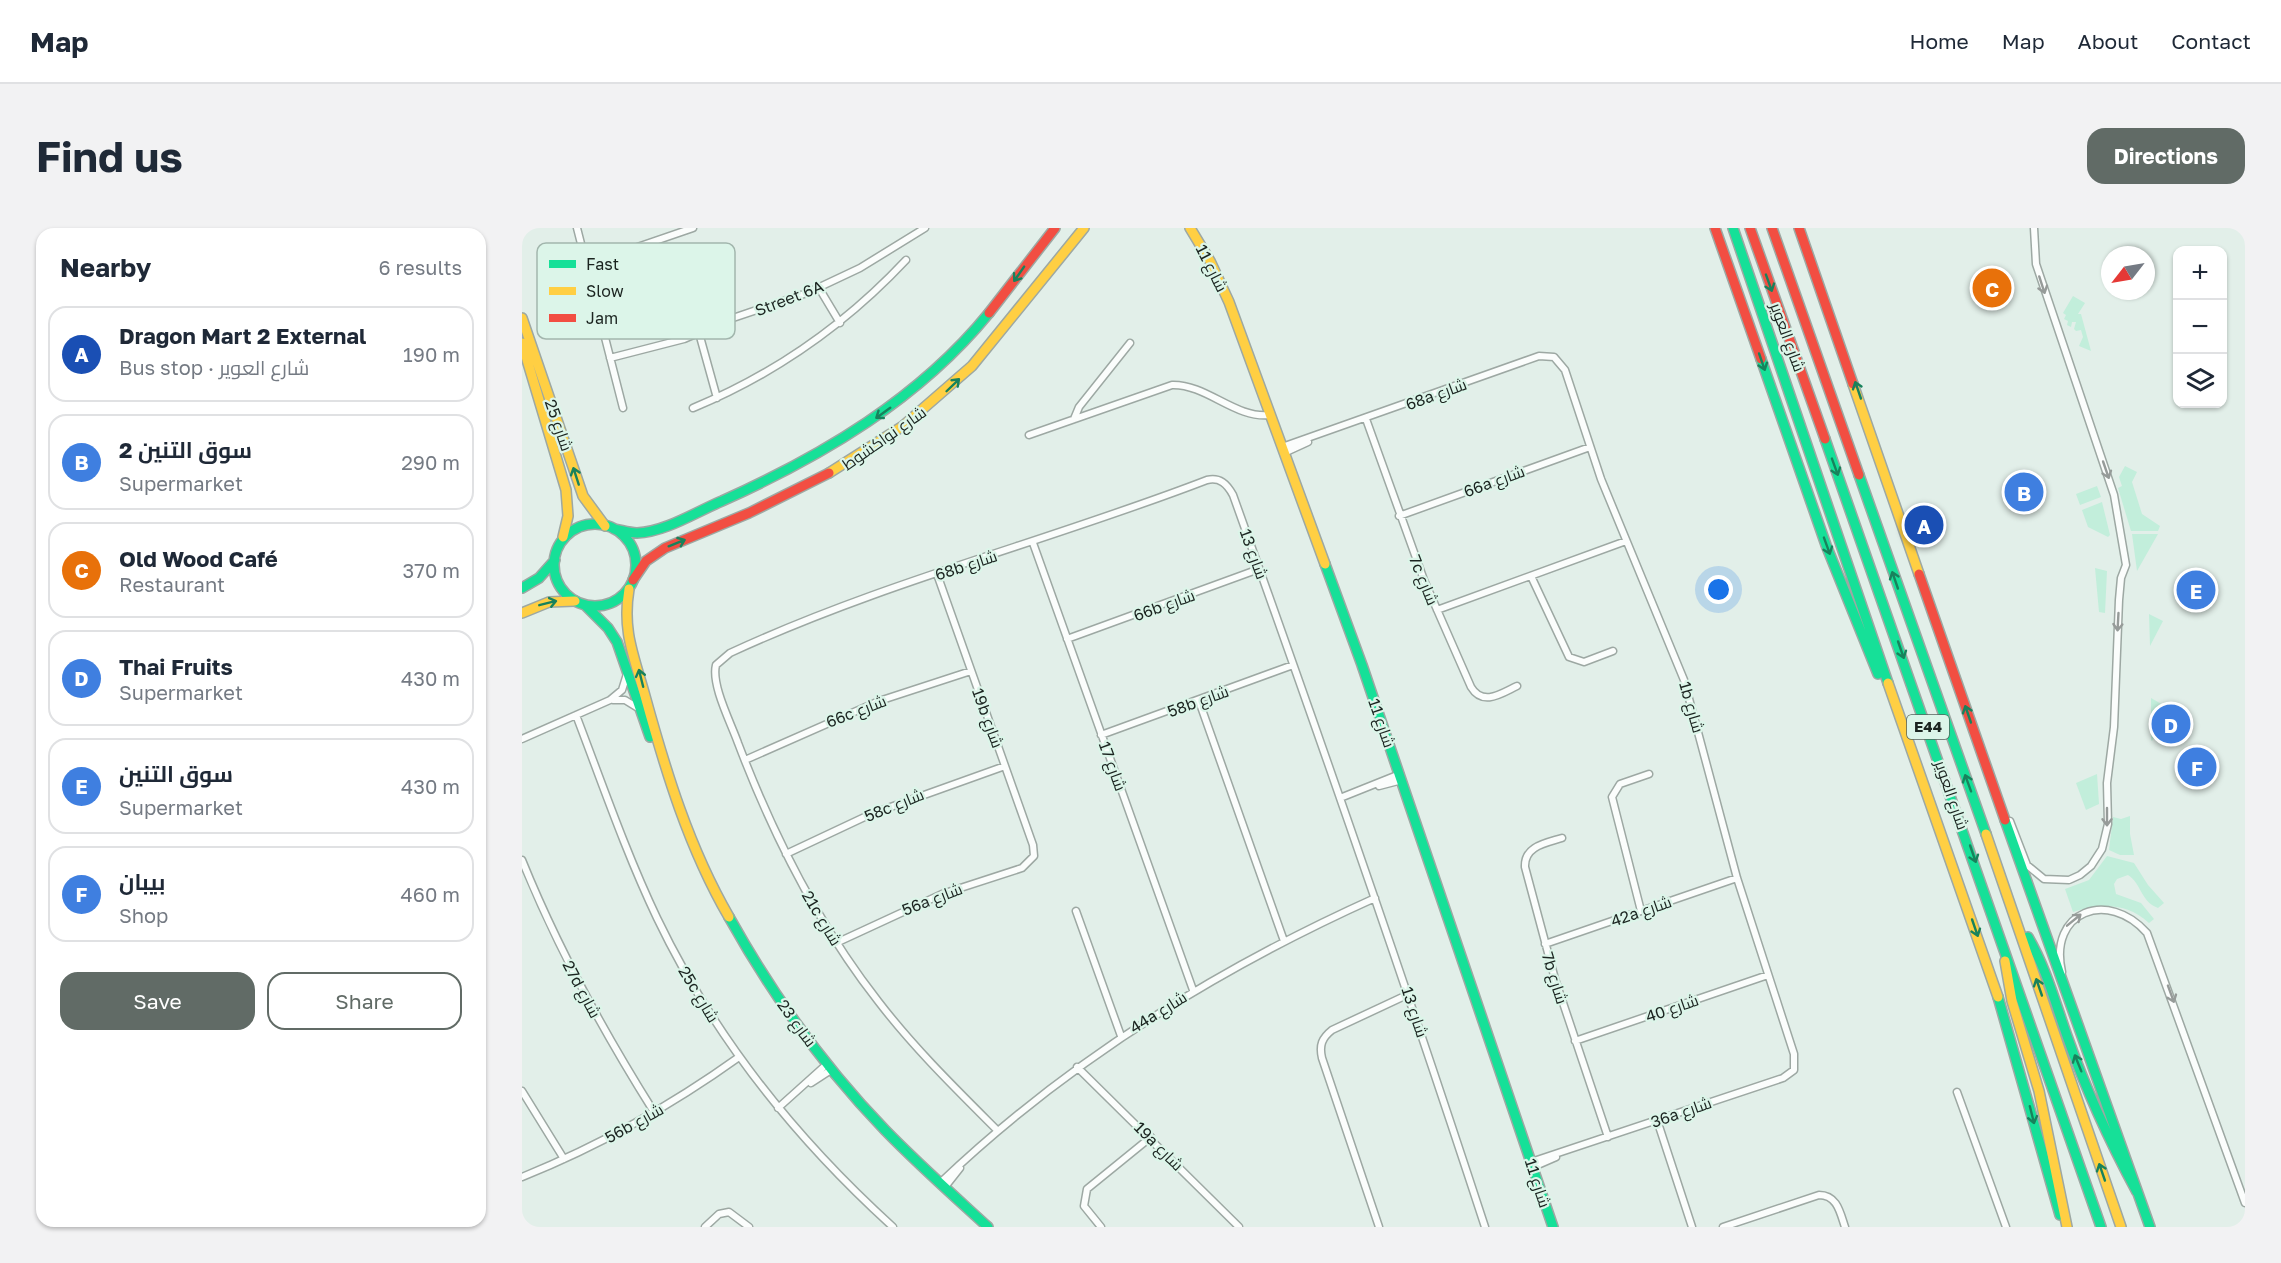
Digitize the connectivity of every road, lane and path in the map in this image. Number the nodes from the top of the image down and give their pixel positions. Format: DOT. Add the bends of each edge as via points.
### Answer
graph roads {
  1 [pos="577,228"];
  2 [pos="693,228"];
  3 [pos="925,228"];
  4 [pos="1055,228"];
  5 [pos="1084,228"];
  6 [pos="1190,228"];
  7 [pos="1715,228"];
  8 [pos="1733,228"];
  9 [pos="1749,228"];
  10 [pos="1772,228"];
  11 [pos="1799,228"];
  12 [pos="1804,228"];
  13 [pos="2034,228"];
  14 [pos="580,243"];
  15 [pos="649,243"];
  16 [pos="1808,251"];
  17 [pos="906,260"];
  18 [pos="819,288"];
  19 [pos="522,318"];
  20 [pos="735,320"];
  21 [pos="840,323"];
  22 [pos="605,339"];
  23 [pos="678,339"];
  24 [pos="701,339"];
  25 [pos="522,343"];
  26 [pos="1130,343"];
  27 [pos="1554,357"];
  28 [pos="610,358"];
  29 [pos="717,398"];
  30 [pos="623,408"];
  31 [pos="693,408"];
  32 [pos="1270,415"];
  33 [pos="1074,419"];
  34 [pos="1366,419"];
  35 [pos="1029,435"];
  36 [pos="1590,447"];
  37 [pos="1283,450"];
  38 [pos="1223,481"];
  39 [pos="1399,516"];
  40 [pos="610,528"];
  41 [pos="1626,541"];
  42 [pos="562,542"];
  43 [pos="1033,543"];
  44 [pos="555,560"];
  45 [pos="1259,569"];
  46 [pos="937,574"];
  47 [pos="1532,576"];
  48 [pos="631,584"];
  49 [pos="522,588"];
  50 [pos="580,603"];
  51 [pos="1437,610"];
  52 [pos="522,613"];
  53 [pos="1067,639"];
  54 [pos="1612,651"];
  55 [pos="1293,664"];
  56 [pos="716,665"];
  57 [pos="971,671"];
  58 [pos="627,674"];
  59 [pos="1517,686"];
  60 [pos="610,700"];
  61 [pos="1199,701"];
  62 [pos="638,708"];
  63 [pos="576,715"];
  64 [pos="1101,735"];
  65 [pos="522,739"];
  66 [pos="1912,755"];
  67 [pos="745,759"];
  68 [pos="1005,766"];
  69 [pos="1650,774"];
  70 [pos="667,775"];
  71 [pos="1401,777"];
  72 [pos="1994,789"];
  73 [pos="1340,798"];
  74 [pos="1562,838"];
  75 [pos="786,854"];
  76 [pos="522,860"];
  77 [pos="1031,862"];
  78 [pos="1737,878"];
  79 [pos="1375,898"];
  80 [pos="1076,911"];
  81 [pos="1641,911"];
  82 [pos="2017,922"];
  83 [pos="1284,941"];
  84 [pos="2004,942"];
  85 [pos="836,943"];
  86 [pos="1545,944"];
  87 [pos="1768,975"];
  88 [pos="1193,990"];
  89 [pos="1409,994"];
  90 [pos="2072,1014"];
  91 [pos="1121,1036"];
  92 [pos="1575,1041"];
  93 [pos="739,1057"];
  94 [pos="1077,1066"];
  95 [pos="829,1067"];
  96 [pos="1794,1070"];
  97 [pos="522,1091"];
  98 [pos="1957,1092"];
  99 [pos="778,1108"];
  100 [pos="654,1112"];
  101 [pos="1657,1120"];
  102 [pos="998,1131"];
  103 [pos="1151,1137"];
  104 [pos="1608,1137"];
  105 [pos="564,1159"];
  106 [pos="1532,1164"];
  107 [pos="522,1177"];
  108 [pos="943,1185"];
  109 [pos="2137,1192"];
  110 [pos="2245,1203"];
  111 [pos="705,1227"];
  112 [pos="748,1227"];
  113 [pos="893,1227"];
  114 [pos="988,1227"];
  115 [pos="1101,1227"];
  116 [pos="1239,1227"];
  117 [pos="1379,1227"];
  118 [pos="1485,1227"];
  119 [pos="1553,1227"];
  120 [pos="1692,1227"];
  121 [pos="1723,1227"];
  122 [pos="1845,1227"];
  123 [pos="2006,1227"];
  124 [pos="2065,1227"];
  125 [pos="2101,1227"];
  126 [pos="2121,1227"];
  127 [pos="2150,1227"];
  1 -- 14 [label="street"];
  2 -- 15 [label="street"];
  3 -- 18 [label="street, Street 6A"];
  4 -- 40 [label="main road, شارع نواكشوط, one-way" via="956,350 926,379 861,429 790,471 657,528 636,533"];
  48 -- 5 [label="main road, شارع نواكشوط, one-way" via="646,561 665,548 798,492 907,424 971,367 1000,335"];
  6 -- 32 [label="main road, شارع 11" via="1229,302"];
  7 -- 66 [label="main road, one-way" via="1832,561"];
  8 -- 66 [label="main road"];
  9 -- 84 [label="main road, شارع العوير / E44, one-way"];
  82 -- 10 [label="main road, شارع العوير / E44, one-way"];
  11 -- 16 [label="main road"];
  12 -- 16 [label="main road"];
  13 -- 72 [label="street, one-way" via="2036,264 2114,495 2126,565 2119,600 2108,824 2096,860 2069,880 2051,881 2038,875 2027,866"];
  72 -- 16 [label="main road, one-way"];
  17 -- 21 [label="street"];
  18 -- 20 [label="street, Street 6A"];
  18 -- 21 [label="street"];
  40 -- 19 [label="main road, شارع 25, one-way" via="583,496"];
  21 -- 29 [label="street" via="773,369"];
  22 -- 28 [label="street"];
  23 -- 28 [label="street, Street 6A"];
  24 -- 29 [label="street"];
  25 -- 42 [label="main road, شارع 25" via="567,497 568,516"];
  26 -- 33 [label="street" via="1079,406"];
  27 -- 34 [label="street, 68a شارع" via="1539,357"];
  27 -- 36 [label="street, 1b شارع" via="1565,370"];
  28 -- 30 [label="street"];
  29 -- 31 [label="street"];
  32 -- 33 [label="street" via="1252,414 1179,385"];
  32 -- 37 [label="main road, شارع 11"];
  33 -- 35 [label="street"];
  34 -- 37 [label="street, 68a شارع"];
  34 -- 39 [label="street, 7c شارع"];
  36 -- 39 [label="street, 66a شارع"];
  36 -- 41 [label="street, 1b شارع"];
  37 -- 71 [label="main road, شارع 11"];
  38 -- 43 [label="street, 68b شارع" via="1207,480"];
  38 -- 45 [label="street, شارع 13" via="1233,495"];
  39 -- 51 [label="street, 7c شارع"];
  40 -- 42 [label="main road" via="596,524 577,529"];
  40 -- 48 [label="main road" via="622,535 633,551 636,571"];
  41 -- 47 [label="street"];
  41 -- 78 [label="street, 1b شارع" via="1684,680"];
  42 -- 44 [label="main road"];
  43 -- 46 [label="street, 68b شارع"];
  43 -- 53 [label="street, شارع 17"];
  44 -- 49 [label="main road" via="539,578"];
  44 -- 50 [label="main road" via="561,588"];
  45 -- 53 [label="street, 66b شارع"];
  45 -- 55 [label="street, شارع 13"];
  46 -- 56 [label="street, 68b شارع" via="778,631 724,656"];
  46 -- 57 [label="street, 19b شارع"];
  47 -- 51 [label="street"];
  47 -- 54 [label="street" via="1569,657 1584,662"];
  48 -- 50 [label="main road" via="622,596 605,605"];
  70 -- 48 [label="main road, شارع 23, one-way" via="626,626"];
  52 -- 50 [label="main road, one-way" via="549,603"];
  50 -- 58 [label="main road, شارع 23" via="608,628"];
  51 -- 59 [label="street, 7c شارع" via="1474,692 1488,698"];
  53 -- 64 [label="street, شارع 17"];
  55 -- 61 [label="street, 58b شارع"];
  55 -- 73 [label="street, شارع 13"];
  56 -- 67 [label="street, 21c شارع" via="716,682"];
  57 -- 67 [label="street, 66c شارع" via="879,701"];
  57 -- 68 [label="street, 19b شارع"];
  58 -- 60 [label="street" via="622,690"];
  58 -- 62 [label="main road, شارع 23"];
  60 -- 62 [label="street" via="625,700"];
  60 -- 63 [label="street"];
  61 -- 64 [label="street, 58b شارع"];
  61 -- 83 [label="street"];
  62 -- 70 [label="main road, شارع 23"];
  63 -- 65 [label="street"];
  63 -- 93 [label="street, 25c شارع" via="657,919 705,1006"];
  64 -- 88 [label="street, شارع 17"];
  66 -- 124 [label="main road, one-way" via="2010,1036"];
  67 -- 75 [label="street, 21c شارع"];
  68 -- 75 [label="street, 58c شارع" via="893,805"];
  68 -- 77 [label="street, 19b شارع" via="1033,845"];
  69 -- 81 [label="street" via="1620,784 1612,797"];
  70 -- 95 [label="main road, شارع 23" via="695,847 735,928 770,986"];
  71 -- 73 [label="street"];
  71 -- 106 [label="main road, شارع 11"];
  72 -- 90 [label="main road"];
  73 -- 79 [label="street, شارع 13"];
  74 -- 86 [label="street, 7b شارع" via="1534,848 1525,861"];
  75 -- 85 [label="street, 21c شارع"];
  76 -- 100 [label="street, 27d شارع" via="584,996"];
  77 -- 85 [label="street, 56a شارع" via="906,908"];
  78 -- 81 [label="street, 42a شارع"];
  78 -- 87 [label="street, 1b شارع"];
  79 -- 83 [label="street, 44a شارع"];
  79 -- 89 [label="street, شارع 13"];
  80 -- 91 [label="street"];
  81 -- 86 [label="street, 42a شارع"];
  109 -- 82 [label="main road, one-way" via="2085,1081 2036,950"];
  126 -- 82 [label="main road, شارع العوير / E44, one-way"];
  83 -- 88 [label="street, 44a شارع"];
  84 -- 124 [label="main road" via="2008,987 2039,1091"];
  84 -- 125 [label="main road, شارع العوير / E44"];
  85 -- 102 [label="street, 21c شارع" via="902,1031"];
  86 -- 92 [label="street, 7b شارع"];
  87 -- 92 [label="street, شارع 40"];
  87 -- 96 [label="street, 1b شارع" via="1794,1054"];
  88 -- 91 [label="street, 44a شارع"];
  89 -- 117 [label="street" via="1337,1027 1323,1038 1322,1058"];
  89 -- 118 [label="street, شارع 13"];
  90 -- 109 [label="main road"];
  90 -- 110 [label="street, one-way" via="2059,956 2065,928 2076,917 2091,912 2116,912 2130,918 2151,939"];
  91 -- 94 [label="street, 44a شارع"];
  92 -- 104 [label="street, 7b شارع"];
  93 -- 99 [label="street, 25c شارع"];
  93 -- 100 [label="street, 56b شارع"];
  94 -- 102 [label="street, 44a شارع"];
  94 -- 103 [label="street, 19a شارع"];
  95 -- 99 [label="street"];
  95 -- 108 [label="main road, شارع 23" via="884,1129"];
  96 -- 101 [label="street, 36a شارع" via="1783,1078"];
  97 -- 105 [label="street"];
  98 -- 123 [label="street"];
  99 -- 113 [label="street, 25c شارع" via="832,1169"];
  100 -- 105 [label="street, 56b شارع"];
  101 -- 104 [label="street, 36a شارع"];
  101 -- 120 [label="street"];
  102 -- 108 [label="street, 44a شارع"];
  103 -- 115 [label="street" via="1087,1189 1084,1206"];
  103 -- 116 [label="street, 19a شارع"];
  104 -- 106 [label="street, 36a شارع"];
  105 -- 107 [label="street, 56b شارع"];
  106 -- 119 [label="main road, شارع 11"];
  108 -- 114 [label="main road, شارع 23"];
  109 -- 127 [label="main road"];
  111 -- 112 [label="street" via="719,1214 729,1212"];
  121 -- 122 [label="street" via="1813,1196 1830,1197 1838,1205"];
}
